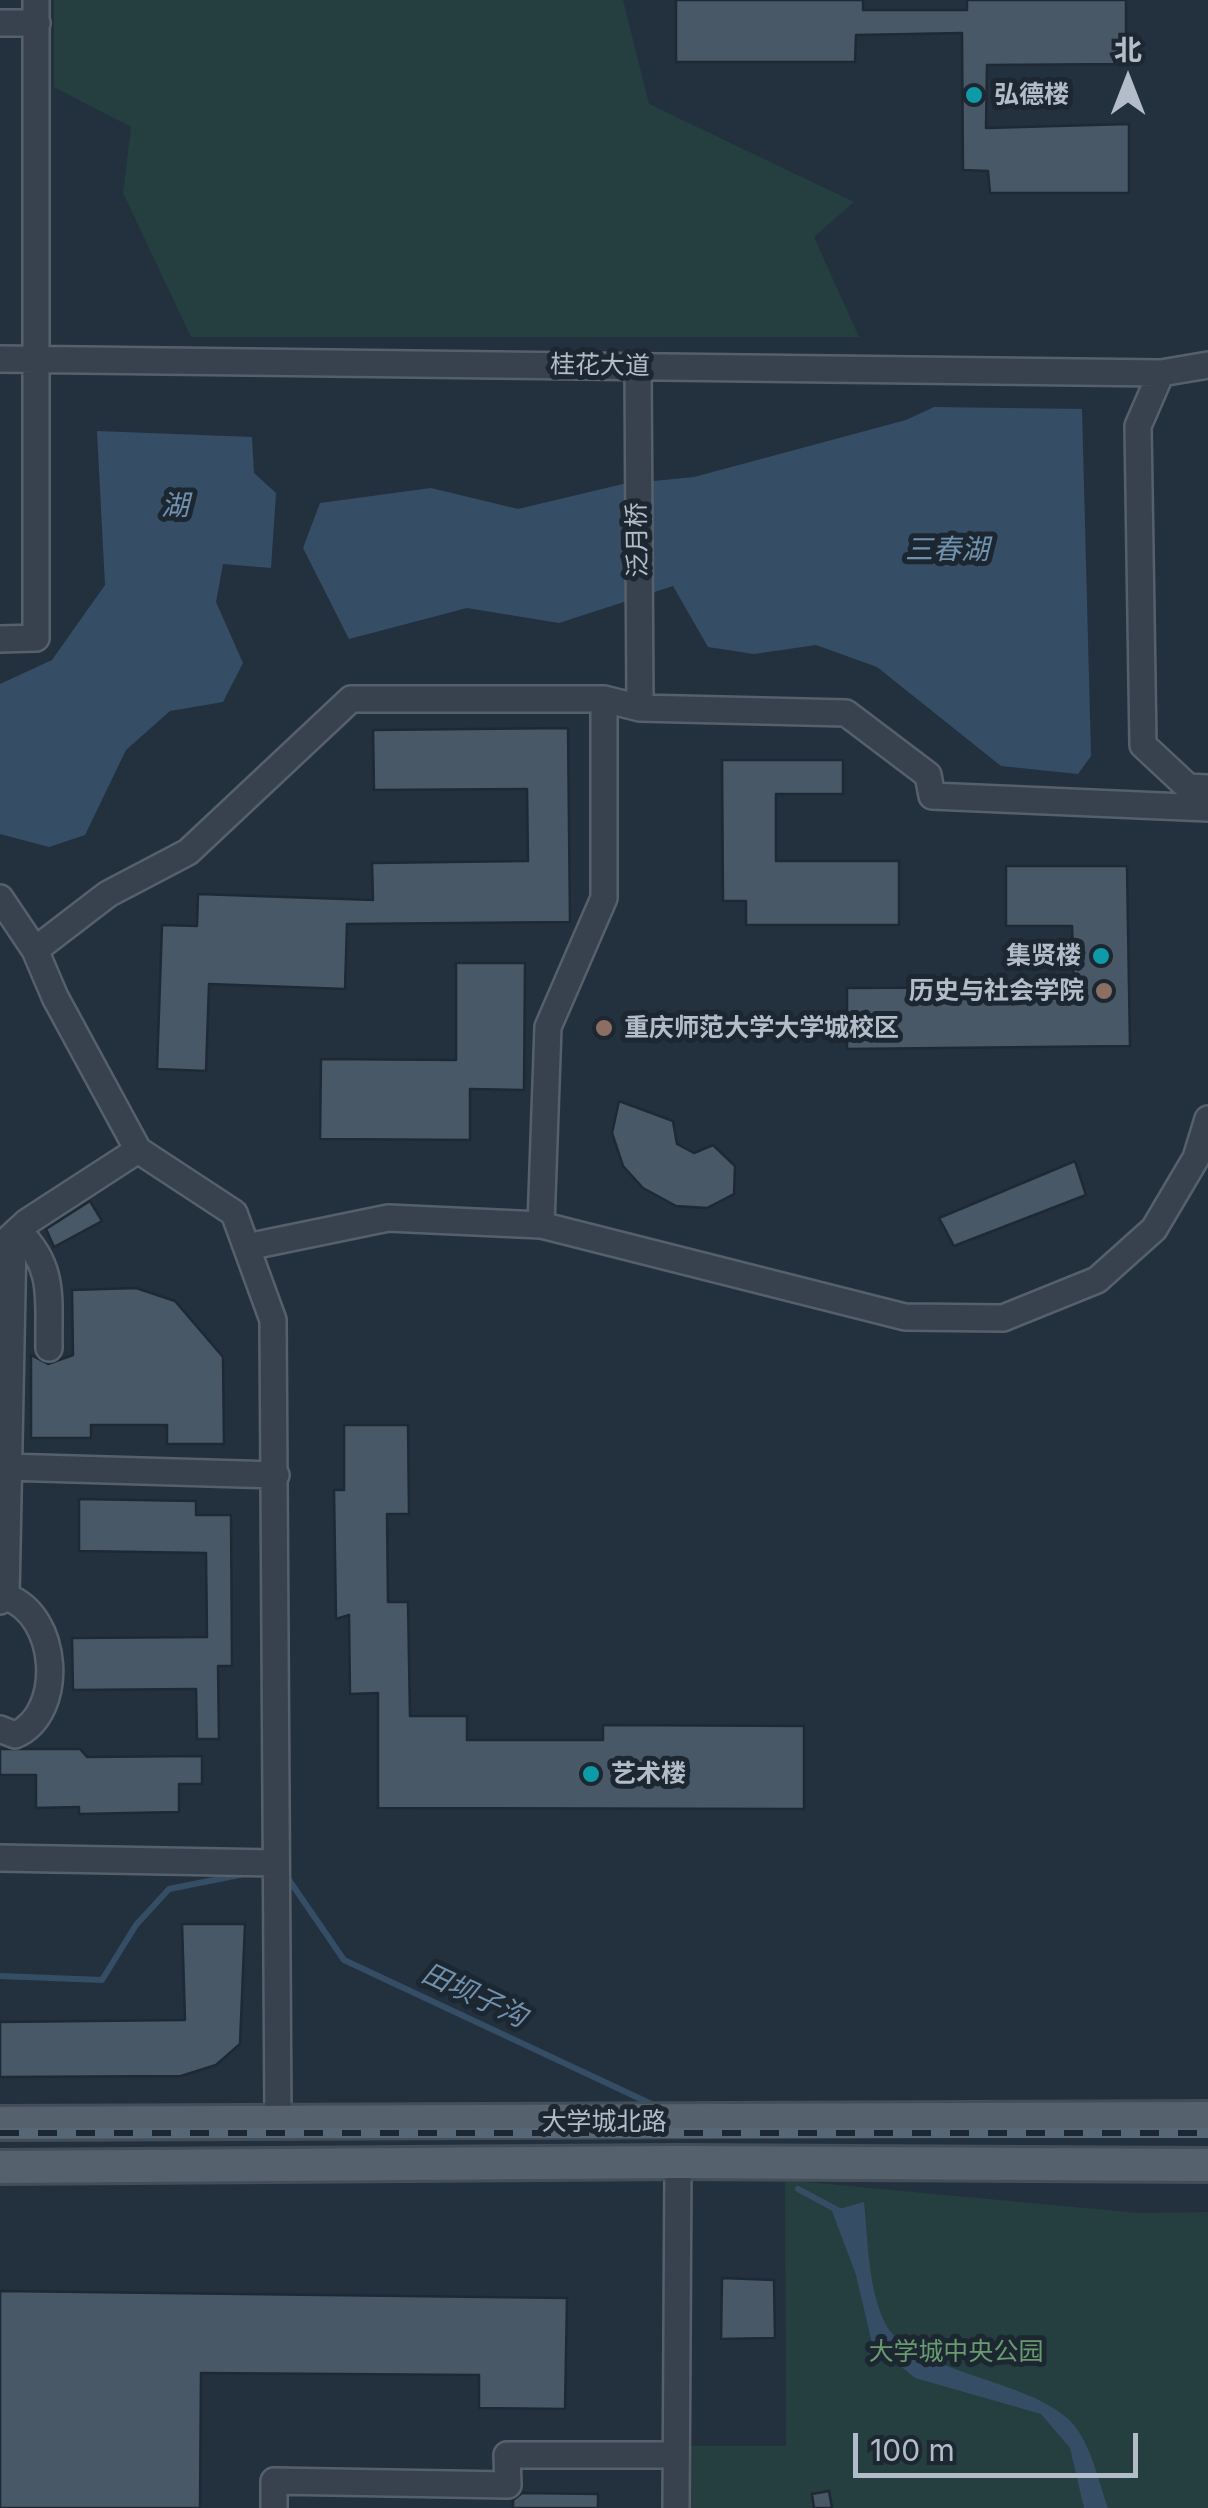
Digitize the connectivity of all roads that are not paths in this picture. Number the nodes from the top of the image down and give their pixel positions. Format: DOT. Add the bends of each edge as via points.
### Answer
graph roads {
  1 [pos="37,12"];
  2 [pos="0,23"];
  3 [pos="0,360"];
  4 [pos="39,360"];
  5 [pos="1208,365"];
  6 [pos="638,366"];
  7 [pos="1162,373"];
  8 [pos="0,639"];
  9 [pos="604,698"];
  10 [pos="640,708"];
  11 [pos="1208,788"];
  12 [pos="1208,808"];
  13 [pos="0,898"];
  14 [pos="35,950"];
  15 [pos="1208,1119"];
  16 [pos="138,1150"];
  17 [pos="541,1226"];
  18 [pos="11,1240"];
  19 [pos="246,1247"];
  20 [pos="49,1348"];
  21 [pos="6,1467"];
  22 [pos="276,1475"];
  23 [pos="3,1599"];
  24 [pos="0,1729"];
  25 [pos="0,1858"];
  26 [pos="274,1863"];
  27 [pos="1208,2118"];
  28 [pos="1028,2120"];
  29 [pos="0,2123"];
  30 [pos="278,2123"];
  31 [pos="688,2162"];
  32 [pos="1029,2164"];
  33 [pos="1208,2165"];
  34 [pos="0,2167"];
  35 [pos="674,2454"];
  36 [pos="274,2508"];
  37 [pos="676,2508"];
  1 -- 2 [label="street"];
  1 -- 4 [label="street"];
  3 -- 4 [label="street, 桂花大道"];
  4 -- 6 [label="street, 桂花大道"];
  4 -- 8 [label="street" via="36,638"];
  5 -- 7 [label="street, 桂花大道"];
  6 -- 7 [label="street, 桂花大道"];
  6 -- 10 [label="street, 泛月桥"];
  7 -- 11 [label="street" via="1138,426 1143,745 1188,788"];
  9 -- 10 [label="street"];
  9 -- 14 [label="street" via="351,698 188,852 108,894"];
  9 -- 17 [label="street" via="604,898 548,1026"];
  10 -- 12 [label="street" via="846,712 928,775 932,796"];
  13 -- 14 [label="street"];
  14 -- 16 [label="street"];
  15 -- 17 [label="street" via="1196,1158 1154,1229 1098,1280 1003,1318 905,1317"];
  16 -- 18 [label="street" via="27,1222"];
  16 -- 19 [label="street" via="234,1213"];
  17 -- 19 [label="street" via="388,1218"];
  18 -- 20 [label="street" via="37,1250 47,1272"];
  18 -- 21 [label="street"];
  19 -- 22 [label="street" via="273,1320"];
  21 -- 22 [label="street"];
  21 -- 23 [label="street"];
  22 -- 26 [label="street"];
  23 -- 24 [label="street" via="22,1602 35,1617 48,1670 45,1707 33,1727 15,1735"];
  25 -- 26 [label="street"];
  26 -- 30 [label="street"];
  27 -- 28 [label="main road, 大学城北路"];
  28 -- 30 [label="main road, 大学城北路"];
  28 -- 32 [label="main road"];
  29 -- 30 [label="main road, 大学城北路"];
  31 -- 32 [label="main road, 大学城北路"];
  31 -- 34 [label="main road, 大学城北路"];
  31 -- 35 [label="street"];
  32 -- 33 [label="main road, 大学城北路"];
  35 -- 36 [label="street" via="507,2455 508,2485 274,2481"];
  35 -- 37 [label="street"];
}
